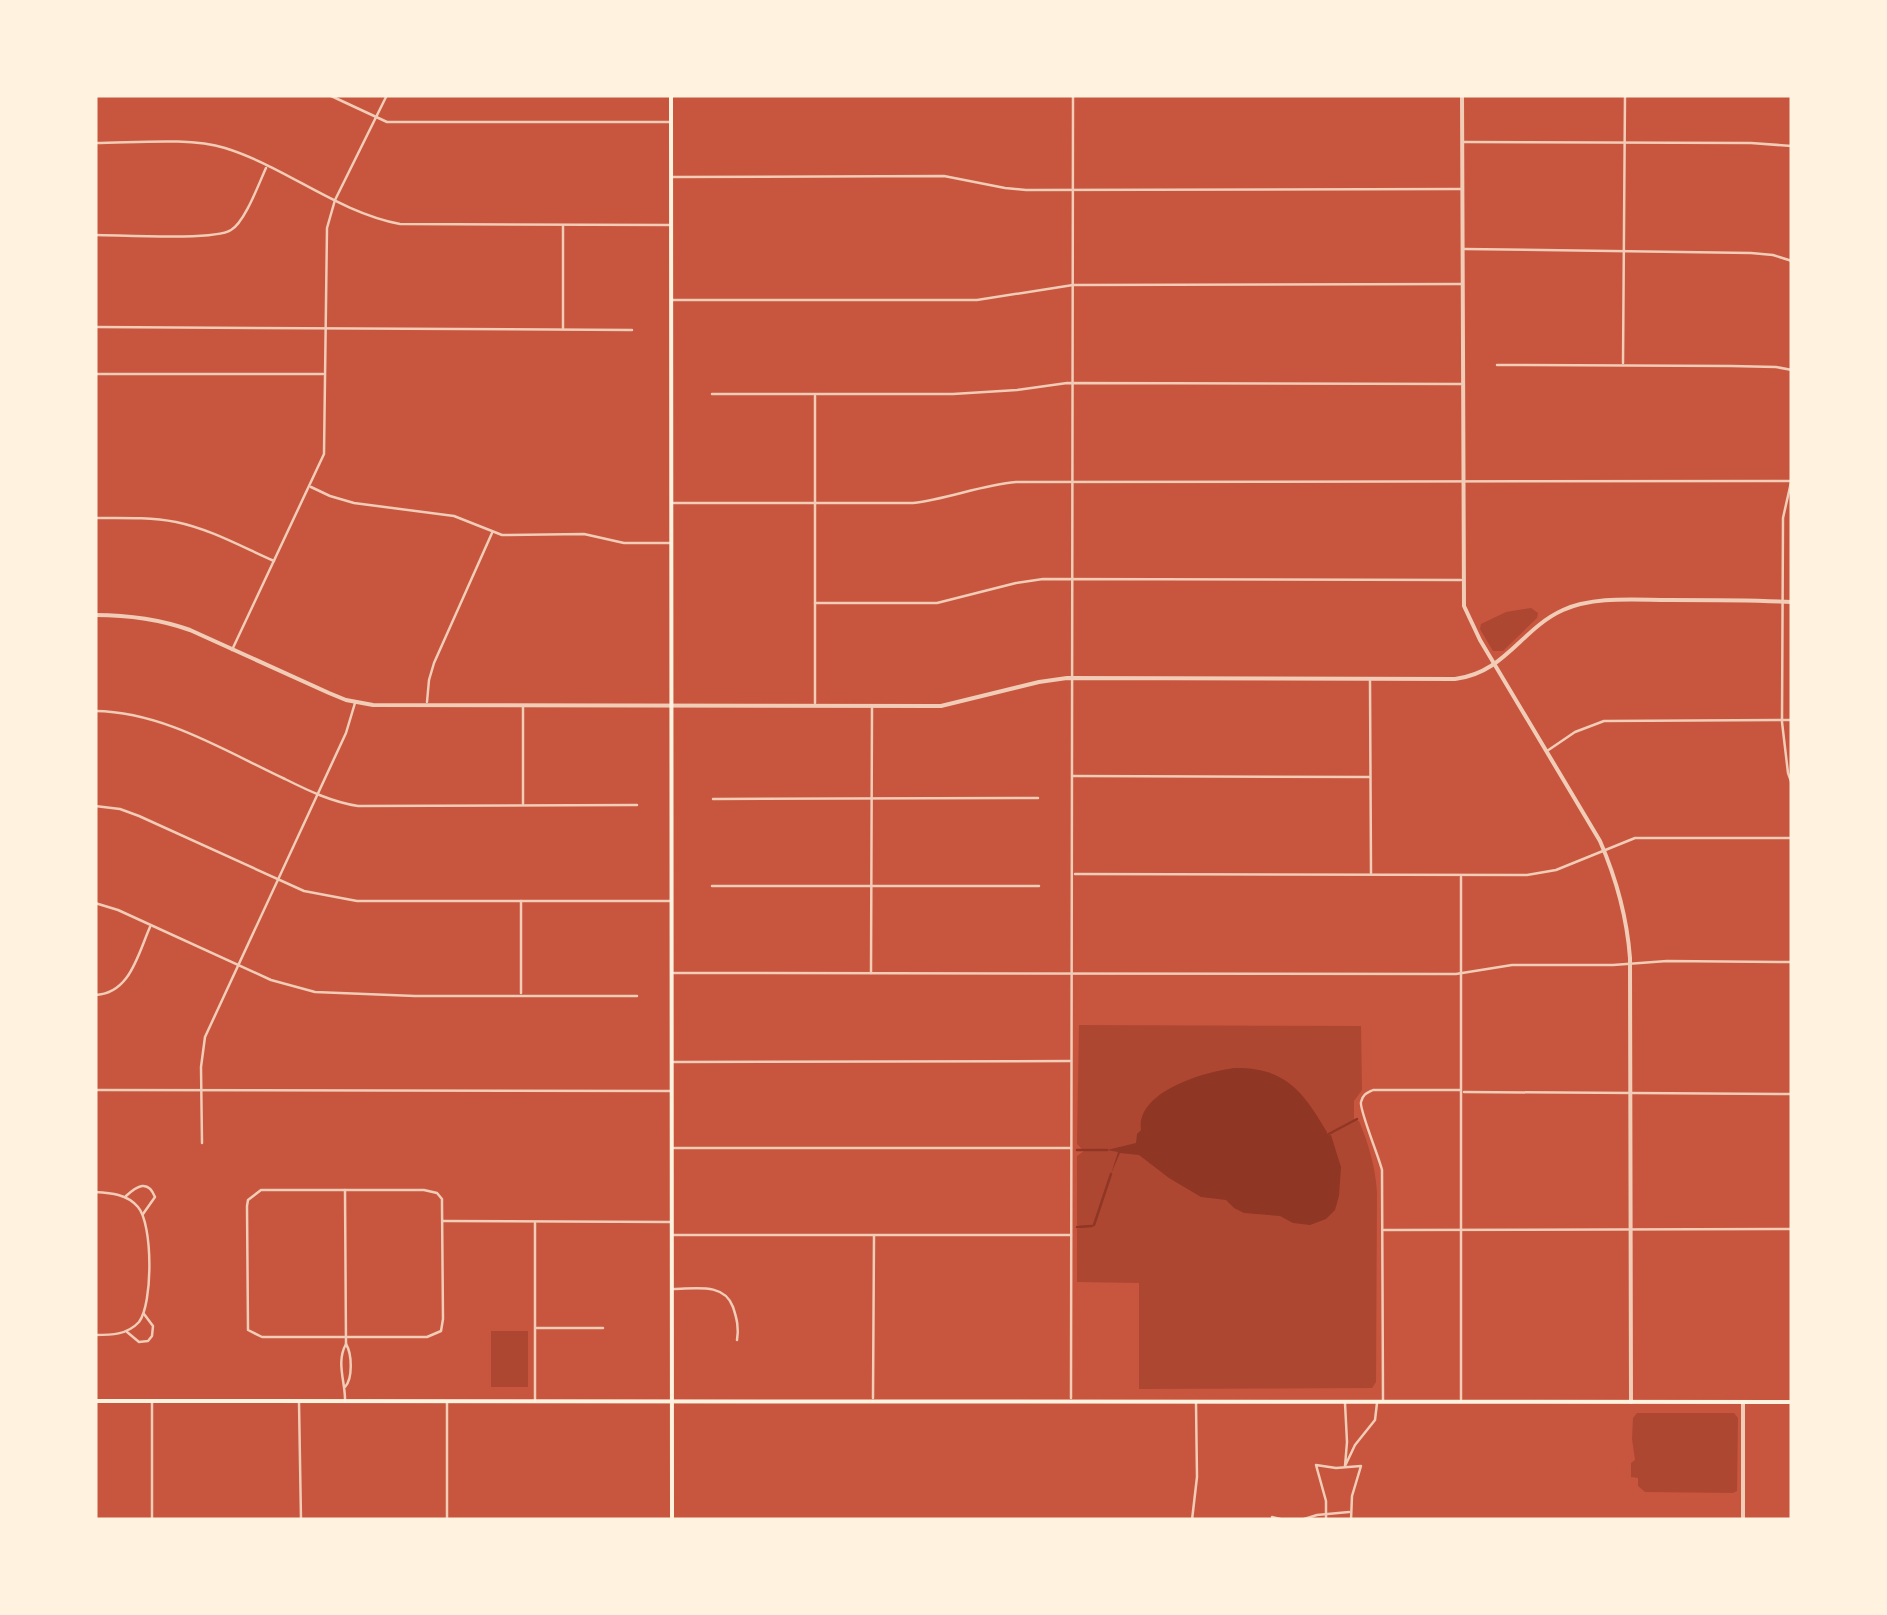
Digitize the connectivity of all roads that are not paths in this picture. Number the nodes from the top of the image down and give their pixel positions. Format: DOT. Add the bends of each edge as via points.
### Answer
graph roads {
  1 [pos="329,95"];
  2 [pos="387,95"];
  3 [pos="671,95"];
  4 [pos="1073,95"];
  5 [pos="1462,95"];
  6 [pos="1625,95"];
  7 [pos="376,118"];
  8 [pos="671,122"];
  9 [pos="1462,142"];
  10 [pos="95,143"];
  11 [pos="1625,143"];
  12 [pos="1792,146"];
  13 [pos="267,166"];
  14 [pos="671,177"];
  15 [pos="1072,189"];
  16 [pos="1462,189"];
  17 [pos="335,200"];
  18 [pos="563,224"];
  19 [pos="671,225"];
  20 [pos="95,235"];
  21 [pos="1462,249"];
  22 [pos="1624,251"];
  23 [pos="1792,260"];
  24 [pos="1462,284"];
  25 [pos="1072,285"];
  26 [pos="671,300"];
  27 [pos="95,326"];
  28 [pos="325,326"];
  29 [pos="563,329"];
  30 [pos="632,330"];
  31 [pos="1497,365"];
  32 [pos="1623,366"];
  33 [pos="1792,370"];
  34 [pos="95,374"];
  35 [pos="325,374"];
  36 [pos="1072,383"];
  37 [pos="1462,384"];
  38 [pos="712,394"];
  39 [pos="815,394"];
  40 [pos="1792,480"];
  41 [pos="1073,481"];
  42 [pos="1462,482"];
  43 [pos="310,486"];
  44 [pos="671,503"];
  45 [pos="815,503"];
  46 [pos="95,518"];
  47 [pos="493,532"];
  48 [pos="672,543"];
  49 [pos="275,562"];
  50 [pos="1073,580"];
  51 [pos="1462,580"];
  52 [pos="1783,601"];
  53 [pos="1792,602"];
  54 [pos="815,604"];
  55 [pos="95,615"];
  56 [pos="232,650"];
  57 [pos="1494,664"];
  58 [pos="1073,678"];
  59 [pos="1370,679"];
  60 [pos="355,702"];
  61 [pos="523,705"];
  62 [pos="426,706"];
  63 [pos="672,706"];
  64 [pos="814,706"];
  65 [pos="872,706"];
  66 [pos="95,711"];
  67 [pos="1782,720"];
  68 [pos="1792,720"];
  69 [pos="1547,751"];
  70 [pos="1073,776"];
  71 [pos="1370,777"];
  72 [pos="1792,784"];
  73 [pos="317,794"];
  74 [pos="1038,798"];
  75 [pos="712,799"];
  76 [pos="870,799"];
  77 [pos="95,806"];
  78 [pos="523,806"];
  79 [pos="637,806"];
  80 [pos="1792,838"];
  81 [pos="1604,850"];
  82 [pos="1073,874"];
  83 [pos="1371,875"];
  84 [pos="1461,875"];
  85 [pos="278,880"];
  86 [pos="712,886"];
  87 [pos="871,886"];
  88 [pos="1039,886"];
  89 [pos="521,900"];
  90 [pos="672,901"];
  91 [pos="95,904"];
  92 [pos="151,926"];
  93 [pos="1792,962"];
  94 [pos="1630,964"];
  95 [pos="238,965"];
  96 [pos="871,973"];
  97 [pos="1073,973"];
  98 [pos="1461,973"];
  99 [pos="672,974"];
  100 [pos="95,995"];
  101 [pos="521,996"];
  102 [pos="637,996"];
  103 [pos="672,1062"];
  104 [pos="1073,1062"];
  105 [pos="95,1090"];
  106 [pos="202,1090"];
  107 [pos="672,1091"];
  108 [pos="1461,1091"];
  109 [pos="1631,1094"];
  110 [pos="1792,1094"];
  111 [pos="202,1143"];
  112 [pos="672,1148"];
  113 [pos="1072,1148"];
  114 [pos="345,1190"];
  115 [pos="95,1192"];
  116 [pos="125,1198"];
  117 [pos="143,1214"];
  118 [pos="442,1221"];
  119 [pos="534,1222"];
  120 [pos="672,1222"];
  121 [pos="1631,1229"];
  122 [pos="1792,1229"];
  123 [pos="1384,1230"];
  124 [pos="1461,1230"];
  125 [pos="1072,1234"];
  126 [pos="672,1235"];
  127 [pos="874,1235"];
  128 [pos="672,1290"];
  129 [pos="144,1314"];
  130 [pos="534,1328"];
  131 [pos="604,1328"];
  132 [pos="126,1331"];
  133 [pos="95,1335"];
  134 [pos="346,1337"];
  135 [pos="737,1340"];
  136 [pos="95,1401"];
  137 [pos="152,1401"];
  138 [pos="299,1401"];
  139 [pos="345,1401"];
  140 [pos="448,1401"];
  141 [pos="535,1401"];
  142 [pos="672,1401"];
  143 [pos="873,1401"];
  144 [pos="1071,1401"];
  145 [pos="1196,1401"];
  146 [pos="1345,1401"];
  147 [pos="1380,1401"];
  148 [pos="1461,1401"];
  149 [pos="1631,1402"];
  150 [pos="1743,1402"];
  151 [pos="1792,1402"];
  152 [pos="1344,1466"];
  153 [pos="1350,1512"];
  154 [pos="1272,1517"];
  155 [pos="1326,1517"];
  156 [pos="152,1520"];
  157 [pos="300,1520"];
  158 [pos="448,1520"];
  159 [pos="672,1520"];
  160 [pos="1192,1520"];
  161 [pos="1284,1520"];
  162 [pos="1301,1520"];
  163 [pos="1351,1520"];
  164 [pos="1743,1520"];
  1 -- 7 [label="street"];
  2 -- 7 [label="street"];
  3 -- 8 [label="main road"];
  4 -- 15 [label="street"];
  5 -- 9 [label="street"];
  6 -- 11 [label="street"];
  7 -- 8 [label="street"];
  7 -- 17 [label="street"];
  8 -- 14 [label="main road"];
  9 -- 11 [label="street"];
  9 -- 16 [label="street"];
  10 -- 13 [label="street" via="212,144"];
  11 -- 12 [label="street"];
  11 -- 22 [label="street"];
  13 -- 17 [label="street"];
  13 -- 20 [label="street" via="231,230"];
  14 -- 15 [label="street" via="944,176 1005,188"];
  14 -- 19 [label="main road"];
  15 -- 16 [label="street"];
  15 -- 25 [label="street"];
  16 -- 21 [label="street"];
  17 -- 18 [label="street" via="400,224"];
  17 -- 28 [label="street" via="325,248"];
  18 -- 19 [label="street"];
  18 -- 29 [label="street"];
  19 -- 26 [label="main road"];
  21 -- 22 [label="street"];
  21 -- 24 [label="street"];
  22 -- 23 [label="street"];
  22 -- 32 [label="street"];
  24 -- 25 [label="street"];
  24 -- 37 [label="street"];
  25 -- 26 [label="street" via="978,300"];
  25 -- 36 [label="street"];
  26 -- 44 [label="main road"];
  27 -- 28 [label="street"];
  28 -- 29 [label="street"];
  28 -- 35 [label="street"];
  29 -- 30 [label="street"];
  31 -- 32 [label="street"];
  32 -- 33 [label="street"];
  34 -- 35 [label="street"];
  35 -- 43 [label="street" via="324,454"];
  36 -- 37 [label="street"];
  36 -- 39 [label="street" via="972,393"];
  36 -- 41 [label="street"];
  37 -- 42 [label="street"];
  38 -- 39 [label="street"];
  39 -- 45 [label="street"];
  40 -- 42 [label="street"];
  40 -- 52 [label="street" via="1783,518"];
  41 -- 42 [label="street"];
  41 -- 45 [label="street" via="999,483 928,501"];
  41 -- 50 [label="street"];
  42 -- 51 [label="street"];
  43 -- 47 [label="street" via="354,502 454,516"];
  43 -- 49 [label="street"];
  44 -- 45 [label="street"];
  44 -- 48 [label="main road"];
  45 -- 54 [label="street"];
  46 -- 49 [label="street" via="180,522"];
  47 -- 48 [label="street"];
  47 -- 62 [label="street" via="434,663"];
  48 -- 63 [label="main road"];
  49 -- 56 [label="street"];
  50 -- 51 [label="street"];
  50 -- 54 [label="street" via="1028,580 937,603"];
  50 -- 58 [label="street"];
  51 -- 57 [label="street" via="1468,618"];
  52 -- 53 [label="street"];
  52 -- 57 [label="street" via="1586,602 1537,625"];
  52 -- 67 [label="street"];
  54 -- 64 [label="street"];
  55 -- 56 [label="street" via="169,622"];
  56 -- 60 [label="street"];
  57 -- 59 [label="street" via="1467,678"];
  57 -- 69 [label="street"];
  58 -- 59 [label="street"];
  58 -- 65 [label="street" via="941,706"];
  58 -- 70 [label="street"];
  59 -- 71 [label="street"];
  60 -- 62 [label="street"];
  60 -- 73 [label="street"];
  61 -- 62 [label="street"];
  61 -- 63 [label="street"];
  61 -- 78 [label="street"];
  63 -- 64 [label="street"];
  63 -- 90 [label="main road"];
  64 -- 65 [label="street"];
  65 -- 76 [label="street"];
  66 -- 73 [label="street" via="174,726"];
  67 -- 68 [label="street"];
  67 -- 69 [label="street" via="1604,720"];
  67 -- 72 [label="street"];
  69 -- 81 [label="street"];
  70 -- 71 [label="street"];
  70 -- 82 [label="street"];
  71 -- 83 [label="street"];
  73 -- 78 [label="street" via="358,806"];
  73 -- 85 [label="street"];
  74 -- 76 [label="street"];
  75 -- 76 [label="street"];
  76 -- 87 [label="street"];
  77 -- 85 [label="street" via="139,816"];
  78 -- 79 [label="street"];
  80 -- 81 [label="street" via="1635,838"];
  81 -- 84 [label="street" via="1538,874"];
  81 -- 94 [label="street" via="1625,919"];
  82 -- 83 [label="street"];
  82 -- 97 [label="street"];
  83 -- 84 [label="street"];
  84 -- 98 [label="street"];
  85 -- 89 [label="street" via="357,901"];
  85 -- 95 [label="street"];
  86 -- 87 [label="street"];
  87 -- 88 [label="street"];
  87 -- 96 [label="street"];
  89 -- 90 [label="street"];
  89 -- 101 [label="street"];
  90 -- 99 [label="main road"];
  91 -- 92 [label="street"];
  92 -- 95 [label="street"];
  92 -- 100 [label="street" via="121,986"];
  93 -- 94 [label="street"];
  94 -- 98 [label="street" via="1512,965"];
  94 -- 109 [label="street"];
  95 -- 101 [label="street" via="314,992"];
  95 -- 106 [label="street" via="205,1037"];
  96 -- 97 [label="street"];
  96 -- 99 [label="street"];
  97 -- 98 [label="street"];
  97 -- 104 [label="street"];
  98 -- 108 [label="street"];
  99 -- 103 [label="main road"];
  101 -- 102 [label="street"];
  103 -- 104 [label="street"];
  103 -- 107 [label="main road"];
  104 -- 113 [label="street"];
  105 -- 106 [label="street"];
  106 -- 107 [label="street"];
  106 -- 111 [label="street"];
  107 -- 112 [label="main road"];
  108 -- 109 [label="street"];
  108 -- 123 [label="street" via="1376,1090 1363,1097 1361,1112 1382,1170"];
  108 -- 124 [label="street"];
  109 -- 110 [label="street"];
  109 -- 121 [label="street"];
  112 -- 113 [label="street"];
  112 -- 120 [label="main road"];
  113 -- 125 [label="street"];
  114 -- 118 [label="street" via="438,1193"];
  114 -- 134 [label="street"];
  114 -- 134 [label="street" via="261,1190 248,1200 247,1320 248,1330 262,1338"];
  115 -- 116 [label="street"];
  116 -- 117 [label="street"];
  116 -- 117 [label="street" via="136,1187 150,1187 155,1197"];
  117 -- 129 [label="street"];
  118 -- 119 [label="street"];
  118 -- 134 [label="street" via="439,1333"];
  119 -- 120 [label="street"];
  119 -- 130 [label="street"];
  120 -- 126 [label="main road"];
  121 -- 122 [label="street"];
  121 -- 124 [label="street"];
  121 -- 149 [label="street"];
  123 -- 124 [label="street"];
  123 -- 147 [label="street"];
  124 -- 148 [label="street"];
  125 -- 127 [label="street"];
  125 -- 144 [label="street"];
  126 -- 127 [label="street"];
  126 -- 128 [label="main road"];
  127 -- 143 [label="street"];
  128 -- 135 [label="street" via="726,1294"];
  128 -- 142 [label="main road"];
  129 -- 132 [label="street"];
  129 -- 132 [label="street" via="153,1326 148,1341"];
  130 -- 131 [label="street"];
  130 -- 141 [label="street"];
  132 -- 133 [label="street"];
  134 -- 139 [label="street"];
  136 -- 137 [label="main road"];
  137 -- 138 [label="main road"];
  137 -- 156 [label="street"];
  138 -- 139 [label="main road"];
  138 -- 157 [label="street"];
  139 -- 140 [label="main road"];
  140 -- 141 [label="main road"];
  140 -- 158 [label="street"];
  141 -- 142 [label="main road"];
  142 -- 143 [label="main road"];
  142 -- 159 [label="main road"];
  143 -- 144 [label="main road"];
  144 -- 145 [label="main road"];
  145 -- 146 [label="main road"];
  145 -- 160 [label="street"];
  146 -- 147 [label="main road"];
  146 -- 152 [label="street"];
  147 -- 148 [label="main road"];
  147 -- 152 [label="street"];
  148 -- 149 [label="main road"];
  149 -- 150 [label="main road"];
  150 -- 151 [label="main road"];
  150 -- 164 [label="street"];
  152 -- 153 [label="street" via="1361,1466"];
  152 -- 155 [label="street" via="1316,1464"];
  153 -- 155 [label="street"];
  153 -- 163 [label="street"];
  154 -- 161 [label="street"];
  155 -- 162 [label="street"];
}
